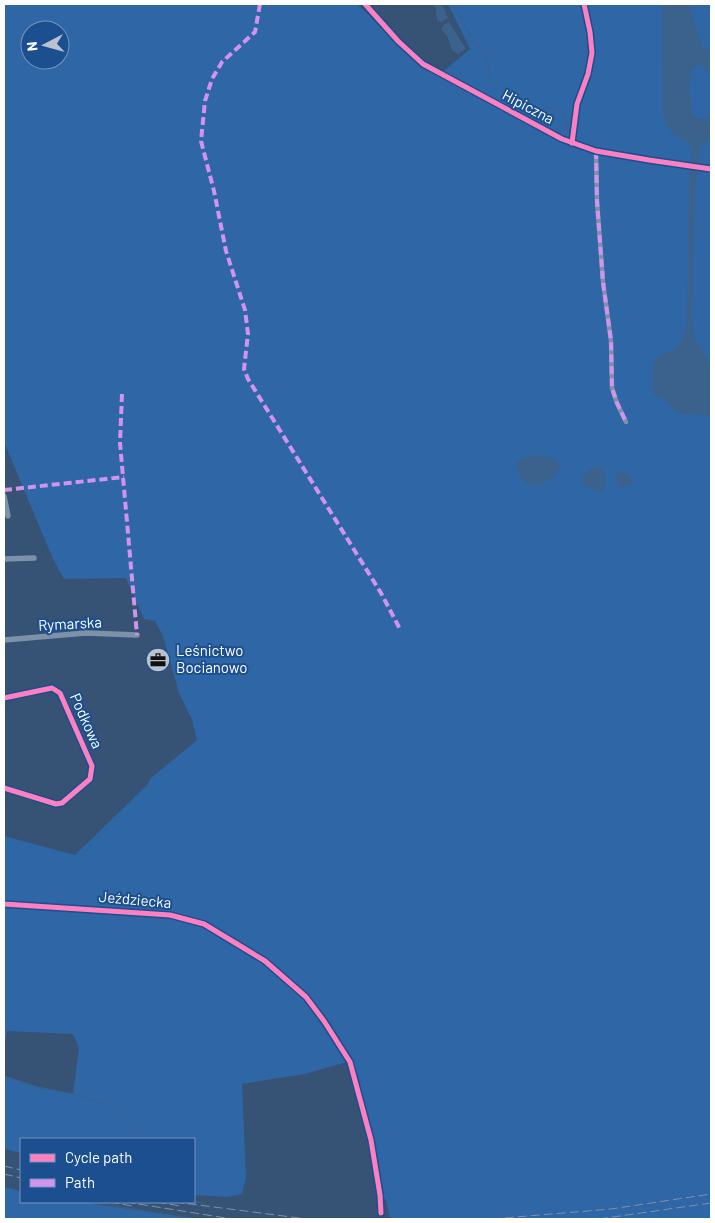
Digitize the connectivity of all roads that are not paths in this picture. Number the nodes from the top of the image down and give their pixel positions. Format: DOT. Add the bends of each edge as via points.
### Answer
graph roads {
  1 [pos="365,4"];
  2 [pos="572,144"];
  3 [pos="596,151"];
  4 [pos="711,169"];
  5 [pos="626,422"];
  6 [pos="4,496"];
  7 [pos="8,516"];
  8 [pos="34,558"];
  9 [pos="4,559"];
  10 [pos="137,635"];
  11 [pos="4,640"];
  12 [pos="4,698"];
  13 [pos="4,788"];
  14 [pos="4,904"];
  15 [pos="381,1213"];
  1 -- 2 [label="street, Hipiczna" via="422,64"];
  2 -- 3 [label="street, Hipiczna"];
  3 -- 4 [label="street, Hipiczna"];
  3 -- 5 [label="street" via="612,388"];
  6 -- 7 [label="street"];
  8 -- 9 [label="street"];
  10 -- 11 [label="street, Rymarska" via="86,633"];
  12 -- 13 [label="street, Podkowa" via="52,688 60,693 92,766 90,779 62,804"];
  14 -- 15 [label="street, Jeździecka" via="170,914 204,924 265,961 306,997 350,1062 371,1140"];
}
